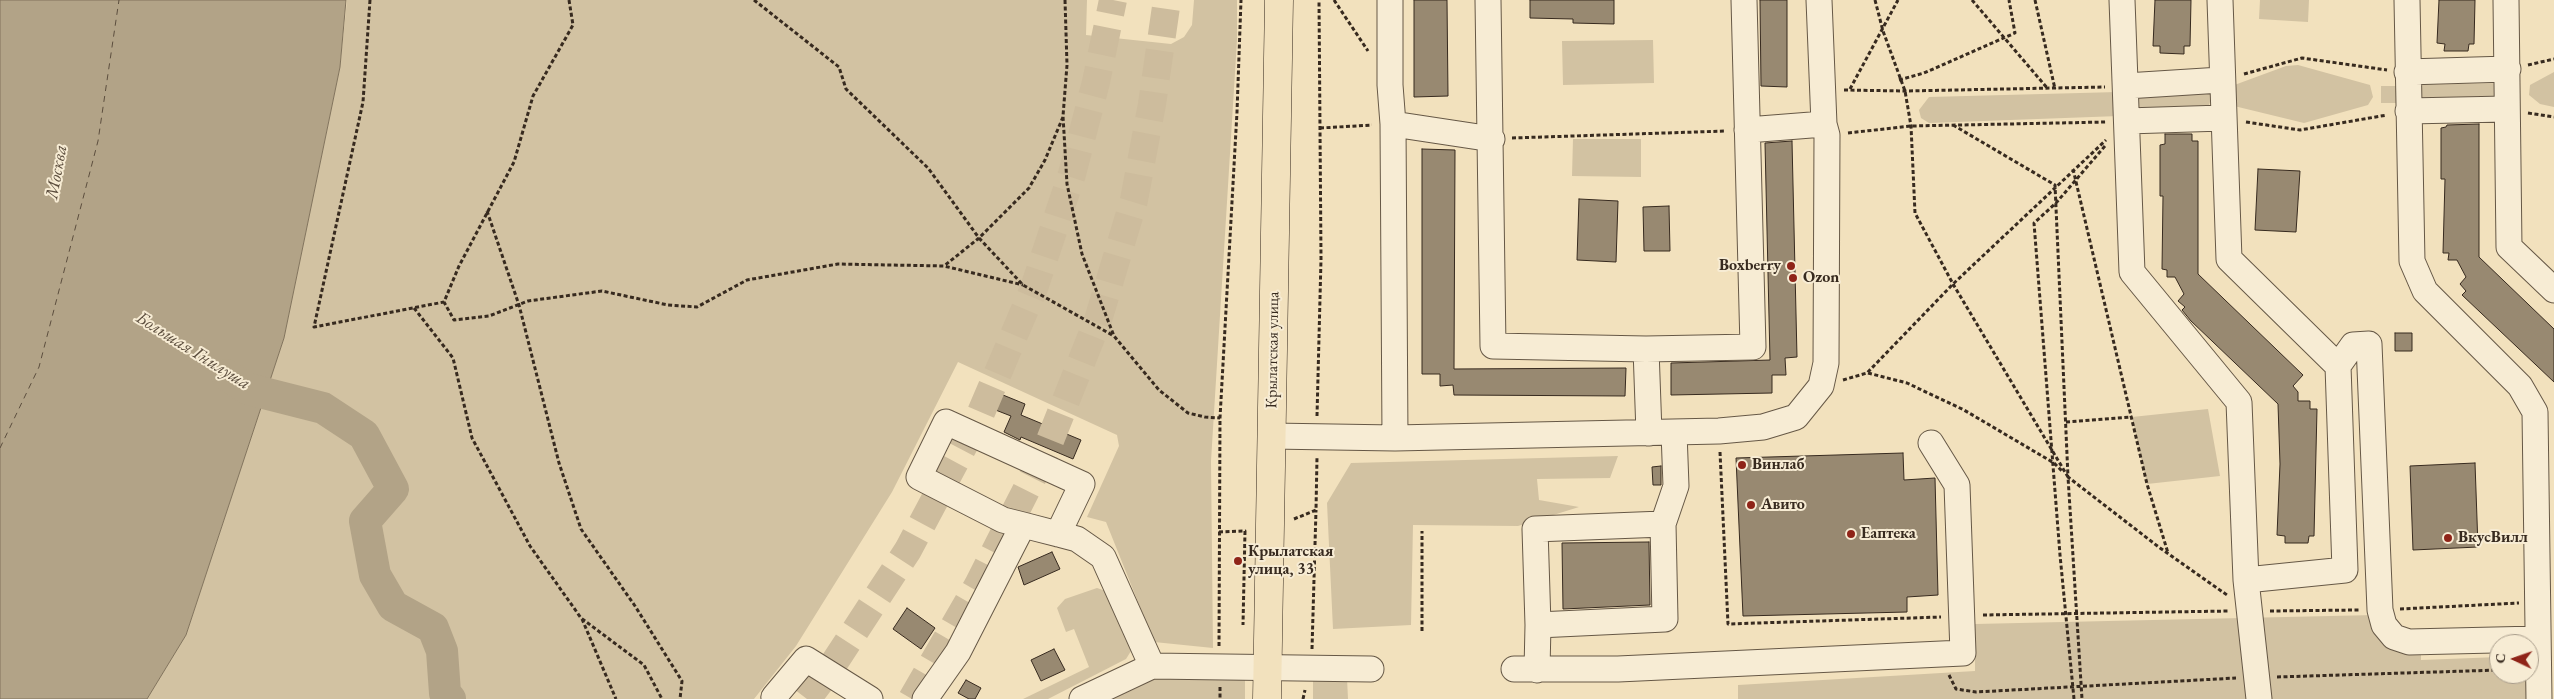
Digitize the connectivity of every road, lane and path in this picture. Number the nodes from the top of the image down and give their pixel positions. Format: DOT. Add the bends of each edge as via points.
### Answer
graph roads {
  1 [pos="370,0"];
  2 [pos="568,0"];
  3 [pos="754,0"];
  4 [pos="1065,0"];
  5 [pos="1241,0"];
  6 [pos="1279,0"];
  7 [pos="1319,0"];
  8 [pos="1334,0"];
  9 [pos="1390,0"];
  10 [pos="1488,0"];
  11 [pos="1744,0"];
  12 [pos="1819,0"];
  13 [pos="1875,0"];
  14 [pos="1898,0"];
  15 [pos="1972,0"];
  16 [pos="2009,0"];
  17 [pos="2035,0"];
  18 [pos="2122,0"];
  19 [pos="2220,0"];
  20 [pos="2407,0"];
  21 [pos="2506,0"];
  22 [pos="1883,31"];
  23 [pos="2005,39"];
  24 [pos="1370,54"];
  25 [pos="2554,59"];
  26 [pos="2508,69"];
  27 [pos="2407,72"];
  28 [pos="1900,80"];
  29 [pos="2221,80"];
  30 [pos="2126,86"];
  31 [pos="1850,89"];
  32 [pos="2048,89"];
  33 [pos="2055,89"];
  34 [pos="1824,90"];
  35 [pos="1905,91"];
  36 [pos="2506,109"];
  37 [pos="2408,111"];
  38 [pos="1063,116"];
  39 [pos="2223,118"];
  40 [pos="2127,121"];
  41 [pos="1393,124"];
  42 [pos="1953,125"];
  43 [pos="1912,126"];
  44 [pos="1320,128"];
  45 [pos="1826,129"];
  46 [pos="1747,130"];
  47 [pos="1492,139"];
  48 [pos="2073,169"];
  49 [pos="2076,180"];
  50 [pos="2055,185"];
  51 [pos="2056,203"];
  52 [pos="487,211"];
  53 [pos="979,238"];
  54 [pos="944,266"];
  55 [pos="1953,284"];
  56 [pos="1023,285"];
  57 [pos="2554,290"];
  58 [pos="444,302"];
  59 [pos="519,305"];
  60 [pos="414,308"];
  61 [pos="1114,336"];
  62 [pos="1646,349"];
  63 [pos="2338,366"];
  64 [pos="1867,372"];
  65 [pos="1821,386"];
  66 [pos="2132,417"];
  67 [pos="1220,418"];
  68 [pos="2066,422"];
  69 [pos="1719,431"];
  70 [pos="1674,432"];
  71 [pos="1649,433"];
  72 [pos="1271,436"];
  73 [pos="1317,436"];
  74 [pos="1395,438"];
  75 [pos="1931,444"];
  76 [pos="2052,453"];
  77 [pos="2054,463"];
  78 [pos="2068,477"];
  79 [pos="1316,510"];
  80 [pos="1294,519"];
  81 [pos="1663,524"];
  82 [pos="1023,525"];
  83 [pos="1422,531"];
  84 [pos="1219,532"];
  85 [pos="1058,534"];
  86 [pos="2168,554"];
  87 [pos="2545,568"];
  88 [pos="2246,580"];
  89 [pos="2536,602"];
  90 [pos="2380,610"];
  91 [pos="2250,611"];
  92 [pos="2066,614"];
  93 [pos="2078,614"];
  94 [pos="1963,616"];
  95 [pos="581,618"];
  96 [pos="1243,625"];
  97 [pos="1538,625"];
  98 [pos="1422,630"];
  99 [pos="2537,634"];
  100 [pos="2489,640"];
  101 [pos="1939,654"];
  102 [pos="1152,666"];
  103 [pos="1220,667"];
  104 [pos="1267,668"];
  105 [pos="1309,669"];
  106 [pos="1371,669"];
  107 [pos="2489,671"];
  108 [pos="2538,684"];
  109 [pos="2081,685"];
  110 [pos="2258,688"];
  111 [pos="616,699"];
  112 [pos="662,699"];
  113 [pos="680,699"];
  114 [pos="775,699"];
  115 [pos="870,699"];
  116 [pos="925,699"];
  117 [pos="1082,699"];
  118 [pos="1220,699"];
  119 [pos="1267,699"];
  120 [pos="1303,699"];
  121 [pos="2074,699"];
  122 [pos="2082,699"];
  123 [pos="2539,699"];
  1 -- 60 [label="path" via="364,102 314,327"];
  2 -- 52 [label="path" via="573,25 533,96 514,162"];
  3 -- 53 [label="path" via="839,67 846,89 928,168"];
  4 -- 38 [label="path" via="1067,65"];
  5 -- 67 [label="path"];
  6 -- 72 [label="main road, Крылатская улица"];
  7 -- 44 [label="path"];
  8 -- 24 [label="path"];
  9 -- 41 [label="lane"];
  10 -- 47 [label="lane"];
  11 -- 46 [label="lane"];
  12 -- 34 [label="lane"];
  13 -- 22 [label="path"];
  14 -- 22 [label="path"];
  15 -- 23 [label="path"];
  16 -- 23 [label="path" via="2014,33"];
  17 -- 33 [label="path"];
  18 -- 30 [label="lane"];
  19 -- 29 [label="lane"];
  20 -- 27 [label="lane"];
  21 -- 26 [label="lane"];
  22 -- 28 [label="path"];
  22 -- 31 [label="path"];
  23 -- 28 [label="path"];
  23 -- 32 [label="path"];
  25 -- 26 [label="path"];
  26 -- 27 [label="lane"];
  26 -- 36 [label="lane"];
  27 -- 29 [label="path" via="2302,58"];
  27 -- 37 [label="lane"];
  28 -- 35 [label="path"];
  29 -- 30 [label="lane"];
  29 -- 39 [label="lane"];
  30 -- 33 [label="path"];
  30 -- 40 [label="lane"];
  31 -- 34 [label="path"];
  31 -- 35 [label="path"];
  32 -- 33 [label="path"];
  32 -- 35 [label="path"];
  34 -- 45 [label="lane"];
  35 -- 43 [label="path"];
  36 -- 37 [label="lane"];
  36 -- 57 [label="lane" via="2509,247"];
  37 -- 39 [label="path" via="2300,130"];
  37 -- 87 [label="lane" via="2412,261 2425,291 2520,386 2534,412"];
  38 -- 53 [label="path" via="1045,160 1029,188"];
  38 -- 61 [label="path" via="1067,184 1082,254"];
  39 -- 40 [label="lane"];
  39 -- 63 [label="lane" via="2229,259"];
  40 -- 42 [label="path"];
  40 -- 48 [label="path"];
  40 -- 49 [label="path"];
  40 -- 88 [label="lane" via="2132,272 2239,402"];
  41 -- 44 [label="path"];
  41 -- 47 [label="lane"];
  41 -- 74 [label="lane"];
  42 -- 43 [label="path"];
  42 -- 50 [label="path"];
  43 -- 45 [label="path"];
  43 -- 55 [label="path" via="1915,213"];
  44 -- 73 [label="path"];
  45 -- 46 [label="lane"];
  45 -- 65 [label="lane" via="1826,362"];
  46 -- 47 [label="path"];
  46 -- 62 [label="lane" via="1753,346"];
  47 -- 62 [label="lane" via="1493,346"];
  48 -- 49 [label="path"];
  48 -- 50 [label="path"];
  49 -- 51 [label="path"];
  49 -- 66 [label="path"];
  50 -- 51 [label="path"];
  50 -- 55 [label="path"];
  51 -- 68 [label="path"];
  51 -- 76 [label="path" via="2034,223"];
  52 -- 58 [label="path"];
  52 -- 59 [label="path"];
  53 -- 54 [label="path"];
  53 -- 56 [label="path"];
  54 -- 56 [label="path"];
  54 -- 59 [label="path" via="838,264 747,280 697,307 668,306 602,291"];
  55 -- 64 [label="path"];
  55 -- 76 [label="path"];
  56 -- 61 [label="path"];
  58 -- 59 [label="path" via="454,320 489,316"];
  58 -- 60 [label="path"];
  59 -- 113 [label="path" via="559,463 581,529 682,681"];
  60 -- 95 [label="path" via="453,358 476,447 530,546"];
  61 -- 67 [label="path" via="1173,403 1188,413"];
  62 -- 71 [label="lane"];
  63 -- 88 [label="lane" via="2345,570"];
  63 -- 90 [label="lane" via="2353,345 2369,344"];
  64 -- 65 [label="path"];
  64 -- 77 [label="path" via="1907,383 1939,398"];
  65 -- 69 [label="lane" via="1796,417 1763,427"];
  66 -- 68 [label="path"];
  66 -- 86 [label="path" via="2147,484"];
  67 -- 84 [label="path"];
  68 -- 78 [label="path"];
  69 -- 70 [label="lane"];
  69 -- 94 [label="path" via="1728,624"];
  70 -- 71 [label="lane"];
  70 -- 81 [label="lane" via="1676,486"];
  71 -- 74 [label="lane"];
  72 -- 73 [label="lane"];
  72 -- 104 [label="main road, Крылатская улица"];
  73 -- 74 [label="lane"];
  73 -- 79 [label="path"];
  75 -- 94 [label="lane" via="1957,484"];
  76 -- 77 [label="path"];
  76 -- 78 [label="path"];
  77 -- 78 [label="path"];
  77 -- 92 [label="path"];
  78 -- 86 [label="path"];
  78 -- 93 [label="path"];
  79 -- 80 [label="path"];
  79 -- 105 [label="path" via="1313,637"];
  81 -- 97 [label="lane" via="1665,619"];
  81 -- 97 [label="lane" via="1535,529"];
  82 -- 85 [label="lane"];
  82 -- 85 [label="lane" via="1003,520 919,476 946,422 1082,484"];
  82 -- 116 [label="lane" via="958,652"];
  83 -- 98 [label="path"];
  84 -- 96 [label="path" via="1245,532"];
  84 -- 103 [label="path"];
  85 -- 102 [label="lane" via="1077,539 1103,557"];
  86 -- 91 [label="path"];
  87 -- 89 [label="lane"];
  88 -- 91 [label="lane"];
  89 -- 90 [label="path"];
  89 -- 99 [label="lane"];
  90 -- 91 [label="path"];
  90 -- 100 [label="lane" via="2384,625 2394,637 2409,642"];
  91 -- 93 [label="path"];
  91 -- 110 [label="lane"];
  92 -- 93 [label="path"];
  92 -- 94 [label="path"];
  92 -- 121 [label="path"];
  93 -- 109 [label="path"];
  94 -- 101 [label="lane" via="1963,653"];
  95 -- 111 [label="path"];
  95 -- 112 [label="path" via="644,665"];
  97 -- 101 [label="lane" via="1526,669 1628,669"];
  101 -- 109 [label="path" via="1956,689 1976,692"];
  102 -- 103 [label="lane"];
  102 -- 117 [label="lane"];
  103 -- 104 [label="lane"];
  103 -- 118 [label="path"];
  104 -- 105 [label="lane"];
  104 -- 119 [label="main road, Крылатская улица"];
  105 -- 106 [label="lane"];
  105 -- 120 [label="path"];
  107 -- 110 [label="path"];
  108 -- 123 [label="lane"];
  109 -- 110 [label="path"];
  109 -- 122 [label="path"];
  114 -- 115 [label="lane" via="806,659"];
}
